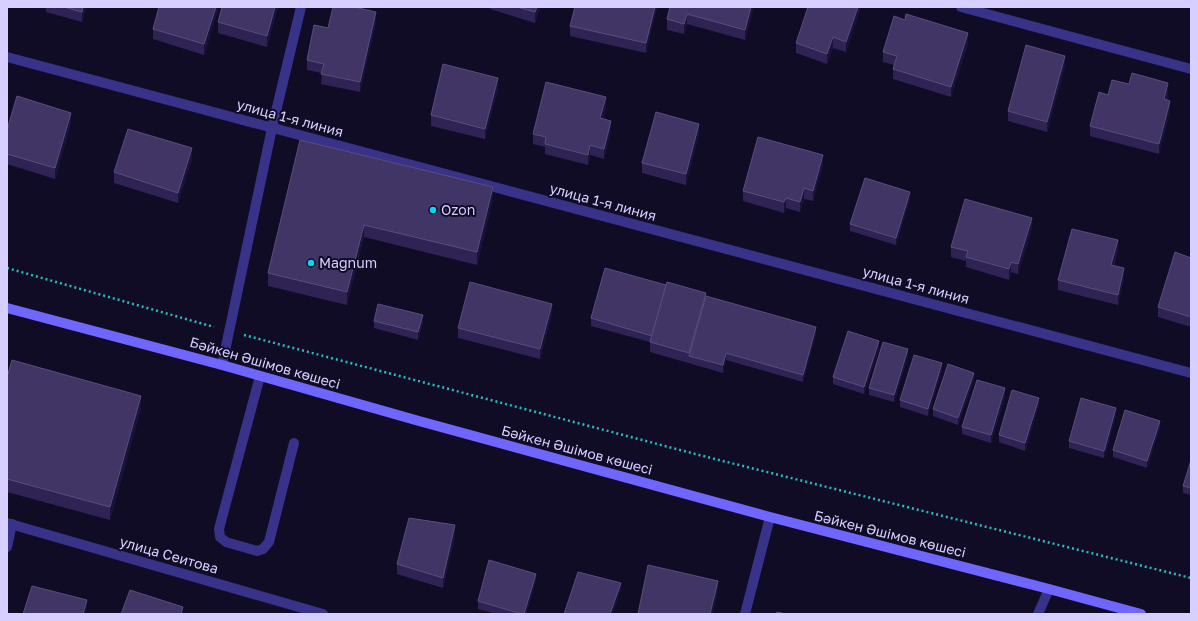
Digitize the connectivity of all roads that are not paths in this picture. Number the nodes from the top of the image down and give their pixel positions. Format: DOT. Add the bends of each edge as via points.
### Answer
graph roads {
  1 [pos="301,7"];
  2 [pos="961,7"];
  3 [pos="7,57"];
  4 [pos="1191,69"];
  5 [pos="272,128"];
  6 [pos="7,308"];
  7 [pos="222,365"];
  8 [pos="1191,374"];
  9 [pos="260,376"];
  10 [pos="294,443"];
  11 [pos="770,517"];
  12 [pos="10,523"];
  13 [pos="7,547"];
  14 [pos="1049,589"];
  15 [pos="323,614"];
  16 [pos="745,614"];
  17 [pos="1038,614"];
  18 [pos="1141,614"];
  1 -- 5 [label="street"];
  2 -- 4 [label="street"];
  3 -- 5 [label="street, улица 1-я линия"];
  5 -- 7 [label="street"];
  5 -- 8 [label="street, улица 1-я линия"];
  6 -- 7 [label="main road, Бәйкен Әшімов көшесі"];
  7 -- 9 [label="main road, Бәйкен Әшімов көшесі"];
  9 -- 10 [label="street" via="219,529 220,537 226,542 257,551 264,549 269,542"];
  9 -- 11 [label="main road, Бәйкен Әшімов көшесі"];
  11 -- 14 [label="main road, Бәйкен Әшімов көшесі"];
  11 -- 16 [label="street"];
  12 -- 13 [label="street"];
  12 -- 15 [label="street, улица Сеитова"];
  14 -- 17 [label="street"];
  14 -- 18 [label="main road, Бәйкен Әшімов көшесі"];
}
